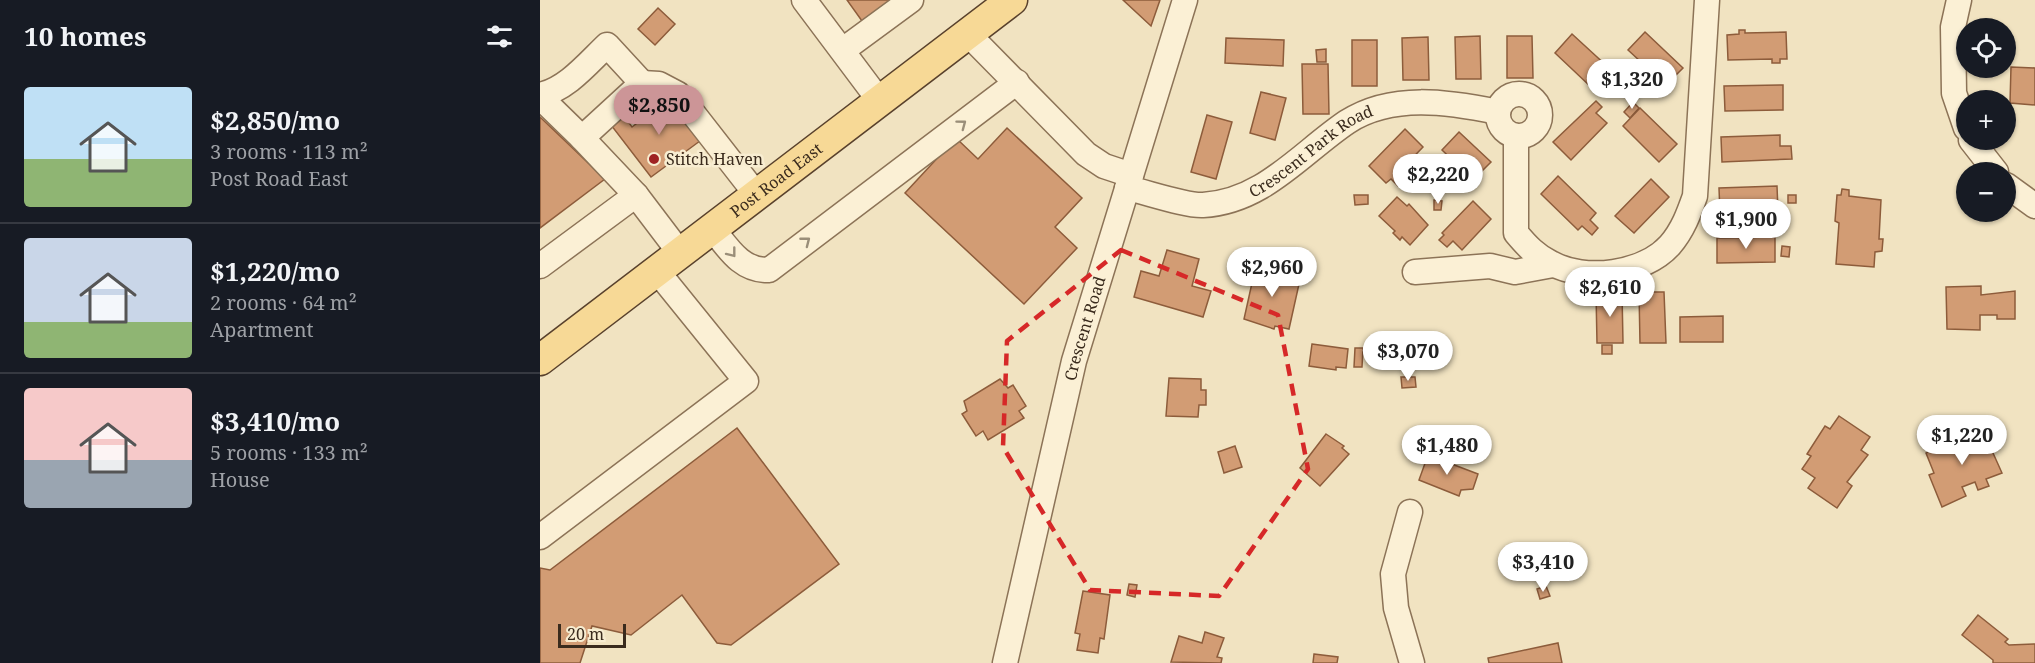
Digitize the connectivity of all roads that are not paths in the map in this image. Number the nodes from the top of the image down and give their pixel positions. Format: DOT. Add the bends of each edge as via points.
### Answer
graph roads {
  1 [pos="804,0"];
  2 [pos="911,0"];
  3 [pos="1012,0"];
  4 [pos="1185,0"];
  5 [pos="1707,0"];
  6 [pos="1959,0"];
  7 [pos="967,33"];
  8 [pos="843,50"];
  9 [pos="1017,82"];
  10 [pos="642,83"];
  11 [pos="540,96"];
  12 [pos="1956,99"];
  13 [pos="879,100"];
  14 [pos="1498,112"];
  15 [pos="1516,136"];
  16 [pos="582,138"];
  17 [pos="1979,150"];
  18 [pos="1988,162"];
  19 [pos="1129,181"];
  20 [pos="2016,192"];
  21 [pos="756,194"];
  22 [pos="636,195"];
  23 [pos="2035,206"];
  24 [pos="712,228"];
  25 [pos="1516,233"];
  26 [pos="680,253"];
  27 [pos="1553,265"];
  28 [pos="540,266"];
  29 [pos="1490,266"];
  30 [pos="657,271"];
  31 [pos="1415,272"];
  32 [pos="540,360"];
  33 [pos="1410,512"];
  34 [pos="540,537"];
  35 [pos="1005,663"];
  36 [pos="1412,663"];
  1 -- 8 [label="street"];
  2 -- 8 [label="street"];
  3 -- 7 [label="main road, Post Road East"];
  4 -- 19 [label="street, Crescent Road"];
  5 -- 27 [label="street" via="1695,196 1686,223 1670,245 1640,267 1588,273"];
  6 -- 12 [label="street" via="1953,27"];
  7 -- 9 [label="street, Crescent Park Road"];
  7 -- 13 [label="main road, Post Road East"];
  8 -- 13 [label="street"];
  9 -- 19 [label="street, Crescent Park Road" via="1086,153"];
  24 -- 9 [label="street, one-way" via="739,262 757,270 769,270"];
  10 -- 11 [label="street" via="607,45 566,83"];
  10 -- 16 [label="street"];
  10 -- 21 [label="street" via="659,84 678,94"];
  11 -- 16 [label="street"];
  13 -- 21 [label="main road, Post Road East"];
  14 -- 15 [label="street" via="1504,130"];
  14 -- 15 [label="street" via="1504,99 1518,93 1538,103 1538,126"];
  14 -- 19 [label="street, Crescent Park Road" via="1425,101 1390,106 1348,121 1268,183 1240,197 1202,206"];
  15 -- 25 [label="street"];
  16 -- 22 [label="street"];
  17 -- 18 [label="street"];
  19 -- 35 [label="street, Crescent Road" via="1074,361"];
  20 -- 23 [label="street"];
  21 -- 24 [label="main road, Post Road East"];
  22 -- 26 [label="street"];
  22 -- 28 [label="street"];
  24 -- 26 [label="main road, Post Road East"];
  25 -- 27 [label="street" via="1532,252"];
  25 -- 29 [label="street"];
  26 -- 30 [label="main road, Post Road East"];
  27 -- 29 [label="street" via="1515,272"];
  29 -- 31 [label="street"];
  30 -- 32 [label="main road, Post Road East"];
  30 -- 34 [label="street" via="746,381"];
  33 -- 36 [label="street" via="1393,574 1396,608"];
}
